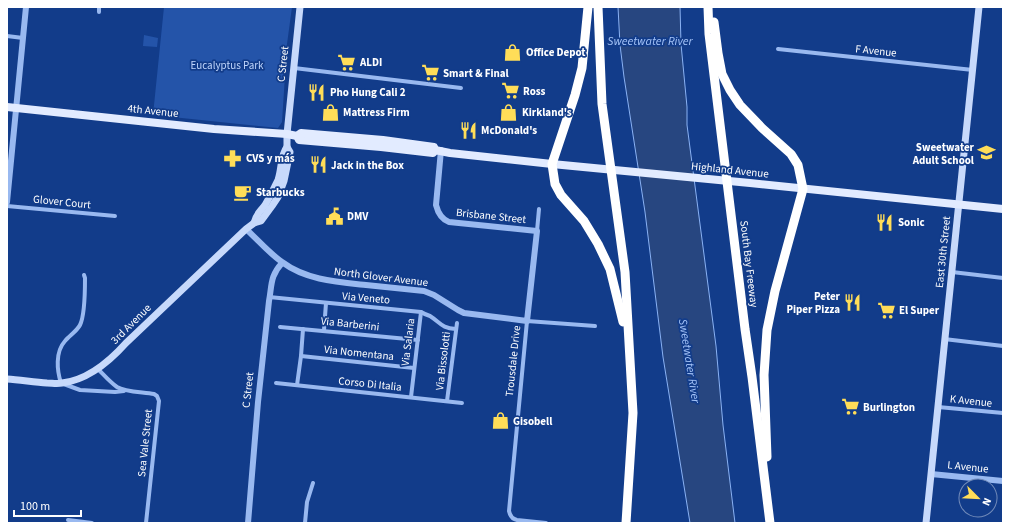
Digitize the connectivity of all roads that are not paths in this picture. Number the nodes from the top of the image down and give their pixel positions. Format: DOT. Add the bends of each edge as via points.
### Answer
graph roads {
  1 [pos="26,7"];
  2 [pos="300,7"];
  3 [pos="588,7"];
  4 [pos="598,7"];
  5 [pos="708,7"];
  6 [pos="713,7"];
  7 [pos="979,7"];
  8 [pos="7,36"];
  9 [pos="23,38"];
  10 [pos="778,49"];
  11 [pos="294,68"];
  12 [pos="973,70"];
  13 [pos="461,88"];
  14 [pos="7,107"];
  15 [pos="16,108"];
  16 [pos="287,134"];
  17 [pos="438,150"];
  18 [pos="455,153"];
  19 [pos="552,164"];
  20 [pos="803,189"];
  21 [pos="7,202"];
  22 [pos="958,205"];
  23 [pos="7,206"];
  24 [pos="539,209"];
  25 [pos="1003,209"];
  26 [pos="115,216"];
  27 [pos="246,229"];
  28 [pos="537,231"];
  29 [pos="282,263"];
  30 [pos="952,272"];
  31 [pos="84,275"];
  32 [pos="1003,278"];
  33 [pos="270,297"];
  34 [pos="326,303"];
  35 [pos="421,312"];
  36 [pos="527,321"];
  37 [pos="456,323"];
  38 [pos="595,326"];
  39 [pos="280,327"];
  40 [pos="303,329"];
  41 [pos="456,329"];
  42 [pos="324,330"];
  43 [pos="944,339"];
  44 [pos="418,340"];
  45 [pos="1003,346"];
  46 [pos="629,351"];
  47 [pos="301,356"];
  48 [pos="414,368"];
  49 [pos="98,369"];
  50 [pos="7,379"];
  51 [pos="61,383"];
  52 [pos="276,383"];
  53 [pos="297,385"];
  54 [pos="127,390"];
  55 [pos="411,397"];
  56 [pos="447,401"];
  57 [pos="462,403"];
  58 [pos="937,407"];
  59 [pos="1003,413"];
  60 [pos="931,474"];
  61 [pos="765,481"];
  62 [pos="1003,481"];
  63 [pos="313,483"];
  64 [pos="68,520"];
  65 [pos="78,522"];
  66 [pos="92,523"];
  67 [pos="146,523"];
  68 [pos="248,523"];
  69 [pos="304,523"];
  70 [pos="546,523"];
  71 [pos="626,523"];
  72 [pos="770,523"];
  73 [pos="926,523"];
  1 -- 9 [label="street"];
  2 -- 11 [label="main road, C Street"];
  3 -- 19 [label="highway" via="582,68"];
  4 -- 46 [label="highway" via="602,104 624,272"];
  5 -- 61 [label="highway, South Bay Freeway" via="710,42"];
  6 -- 20 [label="highway" via="722,74 740,105 791,154 798,165"];
  7 -- 12 [label="main road, East 30th Street"];
  8 -- 9 [label="street"];
  9 -- 15 [label="street"];
  10 -- 12 [label="street, F Avenue"];
  11 -- 13 [label="street"];
  11 -- 16 [label="main road, C Street"];
  12 -- 22 [label="main road, East 30th Street"];
  14 -- 15 [label="main road, 4th Avenue"];
  15 -- 16 [label="main road, 4th Avenue"];
  15 -- 21 [label="street"];
  16 -- 17 [label="main road, 4th Avenue" via="297,136 299,140 433,153"];
  16 -- 27 [label="main road, C Street" via="287,147 290,152 281,191 261,220"];
  17 -- 18 [label="main road, 4th Avenue"];
  17 -- 28 [label="street, Brisbane Street" via="436,205 442,218 449,222"];
  18 -- 19 [label="main road, Highland Avenue"];
  19 -- 20 [label="main road, Highland Avenue"];
  19 -- 46 [label="highway" via="555,184 561,195 584,221 610,269"];
  20 -- 22 [label="main road, Highland Avenue"];
  20 -- 61 [label="highway" via="774,292 767,330 764,375 768,462"];
  22 -- 25 [label="main road, Highland Avenue"];
  22 -- 30 [label="main road, East 30th Street"];
  23 -- 26 [label="street, Glover Court"];
  24 -- 28 [label="street, Trousdale Drive"];
  27 -- 29 [label="street, North Glover Avenue"];
  27 -- 49 [label="main road, 3rd Avenue"];
  28 -- 36 [label="street, Trousdale Drive"];
  29 -- 33 [label="street, C Street" via="273,277"];
  29 -- 36 [label="street, North Glover Avenue" via="310,276 331,281 424,291 464,313"];
  30 -- 32 [label="street"];
  30 -- 43 [label="main road, East 30th Street"];
  31 -- 51 [label="street" via="86,278 80,325 62,344 59,353 58,373"];
  33 -- 34 [label="street, Via Veneto"];
  33 -- 68 [label="street, C Street"];
  34 -- 35 [label="street, Via Veneto"];
  34 -- 42 [label="street"];
  35 -- 41 [label="street, Via Veneto" via="444,327"];
  35 -- 44 [label="street, Via Salaria"];
  36 -- 38 [label="street, North Glover Avenue"];
  36 -- 70 [label="street, Trousdale Drive" via="509,511 517,520"];
  37 -- 41 [label="street, Via Bissolotti"];
  39 -- 40 [label="street, Via Barberini"];
  40 -- 42 [label="street, Via Barberini"];
  40 -- 47 [label="street"];
  41 -- 56 [label="street, Via Bissolotti"];
  42 -- 44 [label="street, Via Barberini"];
  43 -- 45 [label="street"];
  43 -- 58 [label="main road, East 30th Street"];
  44 -- 48 [label="street, Via Salaria"];
  46 -- 71 [label="highway" via="633,413"];
  47 -- 48 [label="street, Via Nomentana"];
  47 -- 53 [label="street"];
  48 -- 55 [label="street, Via Salaria"];
  49 -- 51 [label="main road, 3rd Avenue" via="77,380"];
  49 -- 54 [label="street, Sea Vale Street" via="115,386"];
  50 -- 51 [label="main road, 3rd Avenue"];
  51 -- 54 [label="street, Sea Vale Street" via="80,390"];
  52 -- 53 [label="street, Corso Di Italia"];
  53 -- 55 [label="street, Corso Di Italia"];
  54 -- 67 [label="street, Sea Vale Street" via="154,394 159,400"];
  55 -- 56 [label="street, Corso Di Italia"];
  56 -- 57 [label="street, Corso Di Italia"];
  58 -- 59 [label="street, K Avenue"];
  58 -- 60 [label="main road, East 30th Street"];
  60 -- 62 [label="street, L Avenue"];
  60 -- 73 [label="main road, East 30th Street"];
  61 -- 72 [label="highway, South Bay Freeway"];
  63 -- 69 [label="street"];
  64 -- 65 [label="street"];
  65 -- 66 [label="street"];
}
